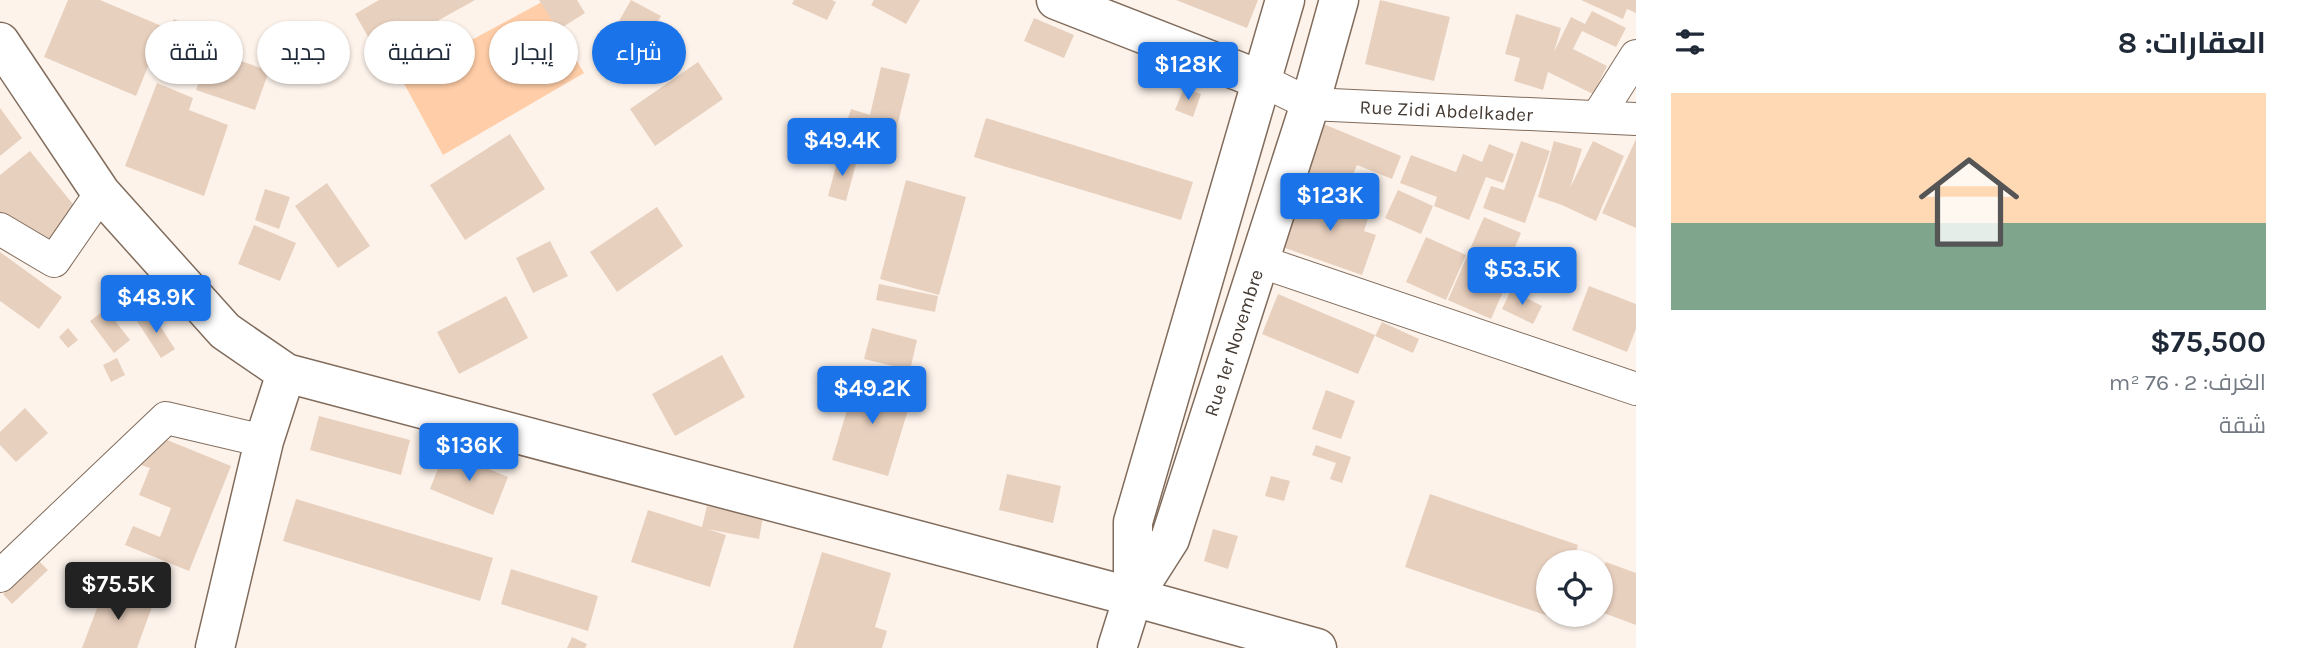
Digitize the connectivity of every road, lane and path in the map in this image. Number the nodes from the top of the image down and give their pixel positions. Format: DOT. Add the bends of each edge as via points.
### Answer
graph roads {
  1 [pos="1056,0"];
  2 [pos="1285,0"];
  3 [pos="1339,0"];
  4 [pos="0,42"];
  5 [pos="1636,56"];
  6 [pos="1262,80"];
  7 [pos="1310,104"];
  8 [pos="1598,116"];
  9 [pos="1636,119"];
  10 [pos="101,193"];
  11 [pos="0,229"];
  12 [pos="1259,261"];
  13 [pos="286,373"];
  14 [pos="1636,389"];
  15 [pos="264,441"];
  16 [pos="0,576"];
  17 [pos="1133,597"];
  18 [pos="215,648"];
  19 [pos="1118,648"];
  20 [pos="1317,648"];
  1 -- 6 [label="main road"];
  2 -- 6 [label="main road"];
  3 -- 7 [label="main road, Rue 1er Novembre"];
  4 -- 10 [label="main road"];
  5 -- 8 [label="street"];
  6 -- 7 [label="street, Rue Zidi Abdelkader"];
  6 -- 17 [label="main road" via="1133,522"];
  7 -- 8 [label="street, Rue Zidi Abdelkader"];
  7 -- 12 [label="main road, Rue 1er Novembre"];
  8 -- 9 [label="street, Rue Zidi Abdelkader"];
  10 -- 11 [label="street" via="54,261"];
  10 -- 13 [label="main road" via="225,331"];
  12 -- 14 [label="street"];
  12 -- 17 [label="main road, Rue 1er Novembre" via="1170,539"];
  13 -- 15 [label="main road"];
  13 -- 17 [label="main road"];
  15 -- 16 [label="street" via="166,418"];
  15 -- 18 [label="main road"];
  17 -- 19 [label="main road"];
  17 -- 20 [label="main road"];
}
